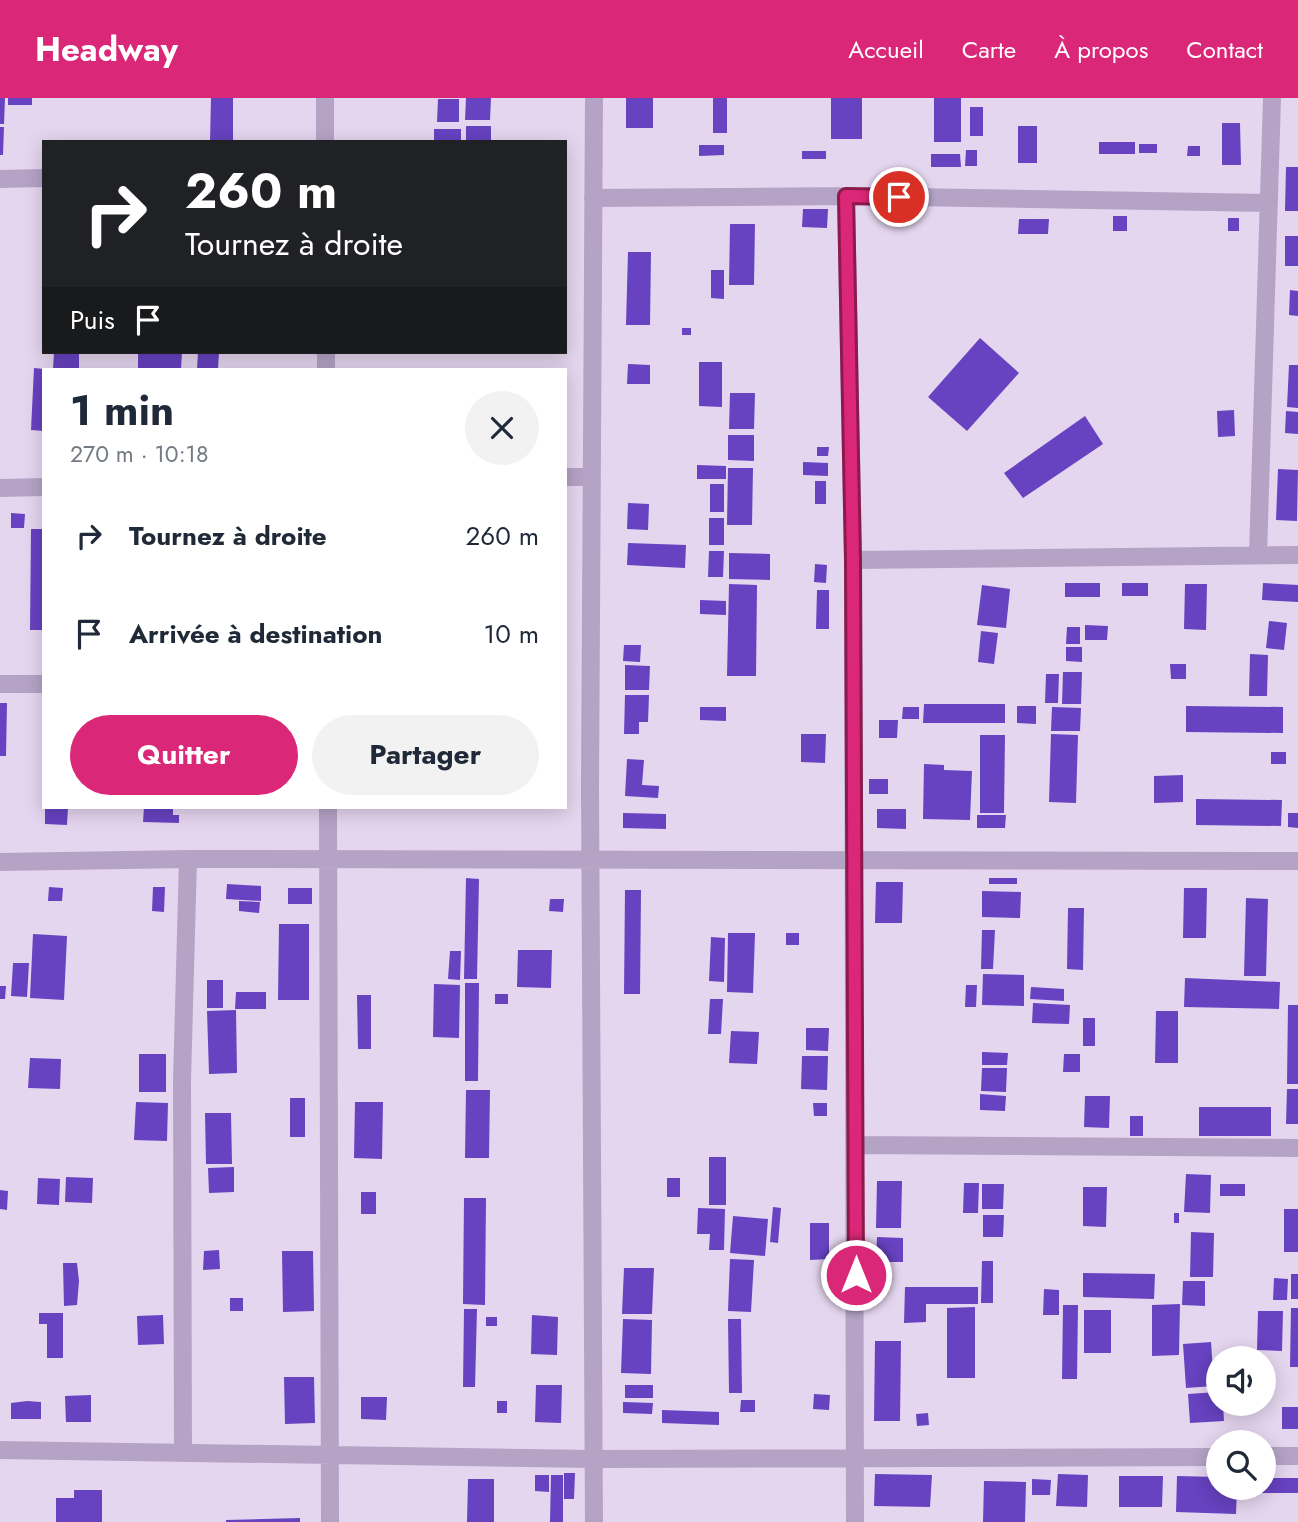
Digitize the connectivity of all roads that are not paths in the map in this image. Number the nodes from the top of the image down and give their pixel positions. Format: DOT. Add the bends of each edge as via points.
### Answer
graph roads {
  1 [pos="325,98"];
  2 [pos="594,98"];
  3 [pos="1272,98"];
  4 [pos="325,140"];
  5 [pos="42,178"];
  6 [pos="0,179"];
  7 [pos="846,196"];
  8 [pos="593,198"];
  9 [pos="1269,202"];
  10 [pos="567,477"];
  11 [pos="590,477"];
  12 [pos="42,487"];
  13 [pos="0,488"];
  14 [pos="1258,555"];
  15 [pos="1298,555"];
  16 [pos="853,560"];
  17 [pos="0,684"];
  18 [pos="42,684"];
  19 [pos="327,809"];
  20 [pos="187,859"];
  21 [pos="328,859"];
  22 [pos="591,860"];
  23 [pos="855,861"];
  24 [pos="1298,861"];
  25 [pos="0,862"];
  26 [pos="856,1145"];
  27 [pos="1298,1148"];
  28 [pos="0,1450"];
  29 [pos="183,1452"];
  30 [pos="330,1455"];
  31 [pos="1276,1456"];
  32 [pos="1298,1456"];
  33 [pos="1206,1457"];
  34 [pos="856,1458"];
  35 [pos="594,1459"];
  36 [pos="330,1522"];
  37 [pos="594,1522"];
  38 [pos="855,1522"];
  1 -- 4 [label="street"];
  2 -- 8 [label="street"];
  3 -- 9 [label="street"];
  5 -- 6 [label="street"];
  7 -- 8 [label="street"];
  7 -- 9 [label="street"];
  7 -- 16 [label="street"];
  8 -- 11 [label="street"];
  9 -- 14 [label="street"];
  10 -- 11 [label="street"];
  11 -- 22 [label="street"];
  12 -- 13 [label="street"];
  14 -- 15 [label="street"];
  14 -- 16 [label="street"];
  16 -- 23 [label="street"];
  17 -- 18 [label="street"];
  19 -- 21 [label="street"];
  20 -- 21 [label="street"];
  20 -- 25 [label="street"];
  20 -- 29 [label="street" via="182,1081"];
  21 -- 22 [label="street"];
  21 -- 30 [label="street"];
  22 -- 23 [label="street"];
  22 -- 35 [label="street"];
  23 -- 24 [label="street"];
  23 -- 26 [label="street"];
  26 -- 27 [label="street"];
  26 -- 34 [label="street"];
  28 -- 29 [label="street"];
  29 -- 30 [label="street"];
  30 -- 35 [label="street"];
  30 -- 36 [label="street"];
  31 -- 32 [label="street"];
  33 -- 34 [label="street"];
  34 -- 35 [label="street"];
  34 -- 38 [label="street"];
  35 -- 37 [label="street"];
}
